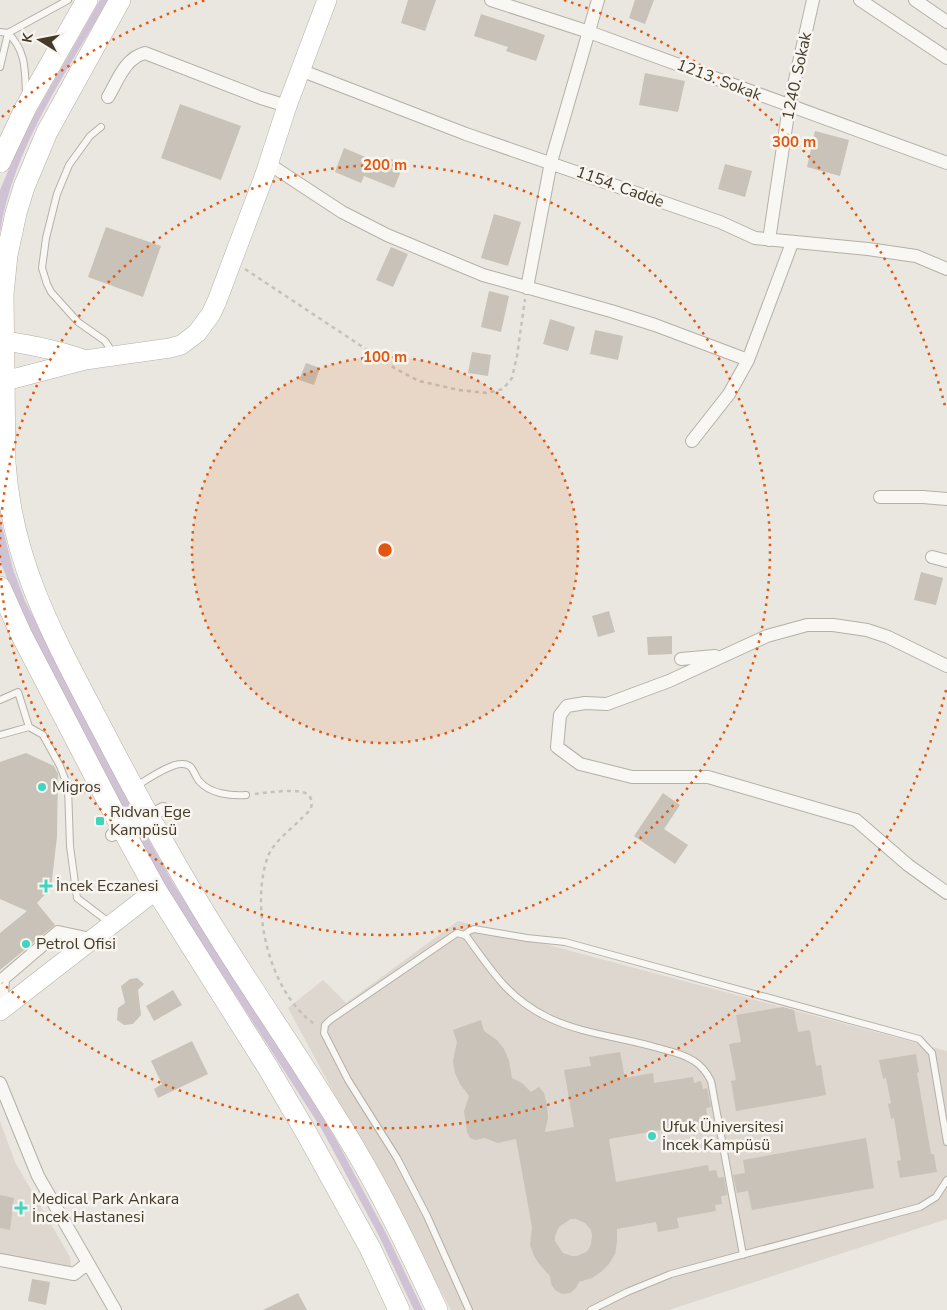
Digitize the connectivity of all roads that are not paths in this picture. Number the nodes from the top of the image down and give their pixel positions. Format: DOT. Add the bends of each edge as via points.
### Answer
graph roads {
  1 [pos="68,0"];
  2 [pos="87,0"];
  3 [pos="120,0"];
  4 [pos="327,0"];
  5 [pos="490,0"];
  6 [pos="598,0"];
  7 [pos="813,0"];
  8 [pos="860,0"];
  9 [pos="915,0"];
  10 [pos="947,22"];
  11 [pos="0,32"];
  12 [pos="8,32"];
  13 [pos="589,32"];
  14 [pos="947,58"];
  15 [pos="0,67"];
  16 [pos="300,70"];
  17 [pos="108,97"];
  18 [pos="287,106"];
  19 [pos="789,106"];
  20 [pos="26,107"];
  21 [pos="101,127"];
  22 [pos="0,162"];
  23 [pos="551,162"];
  24 [pos="947,163"];
  25 [pos="269,164"];
  26 [pos="769,240"];
  27 [pos="792,243"];
  28 [pos="947,269"];
  29 [pos="527,288"];
  30 [pos="2,341"];
  31 [pos="111,357"];
  32 [pos="84,360"];
  33 [pos="748,360"];
  34 [pos="3,382"];
  35 [pos="692,441"];
  36 [pos="880,497"];
  37 [pos="947,499"];
  38 [pos="932,557"];
  39 [pos="947,561"];
  40 [pos="0,587"];
  41 [pos="730,653"];
  42 [pos="681,659"];
  43 [pos="947,666"];
  44 [pos="0,700"];
  45 [pos="29,727"];
  46 [pos="0,735"];
  47 [pos="133,788"];
  48 [pos="246,794"];
  49 [pos="156,812"];
  50 [pos="118,833"];
  51 [pos="156,890"];
  52 [pos="947,893"];
  53 [pos="111,924"];
  54 [pos="464,935"];
  55 [pos="91,939"];
  56 [pos="0,1010"];
  57 [pos="0,1083"];
  58 [pos="947,1142"];
  59 [pos="947,1180"];
  60 [pos="743,1255"];
  61 [pos="0,1260"];
  62 [pos="88,1263"];
  63 [pos="115,1310"];
  64 [pos="400,1310"];
  65 [pos="437,1310"];
  66 [pos="468,1310"];
  67 [pos="591,1310"];
  1 -- 12 [label="lane"];
  2 -- 20 [label="main road"];
  3 -- 30 [label="main road" via="47,132 24,186 5,273"];
  4 -- 16 [label="main road"];
  5 -- 13 [label="street, 1213. Sokak"];
  6 -- 13 [label="street"];
  7 -- 19 [label="street, 1240. Sokak"];
  8 -- 14 [label="street"];
  9 -- 10 [label="street"];
  11 -- 12 [label="lane"];
  12 -- 15 [label="lane"];
  12 -- 20 [label="lane" via="22,55"];
  13 -- 19 [label="street, 1213. Sokak"];
  13 -- 23 [label="street"];
  16 -- 18 [label="main road"];
  16 -- 23 [label="street, 1154. Cadde" via="466,134"];
  17 -- 18 [label="street" via="127,63 137,54 145,53"];
  18 -- 25 [label="main road"];
  19 -- 24 [label="street, 1213. Sokak"];
  19 -- 26 [label="street, 1240. Sokak"];
  20 -- 22 [label="main road"];
  21 -- 31 [label="lane" via="90,136 69,165 57,194 42,268 51,292 78,322 105,341"];
  23 -- 26 [label="street, 1154. Cadde" via="720,222 755,238"];
  23 -- 29 [label="street"];
  25 -- 29 [label="street" via="342,212 387,235 483,276"];
  25 -- 31 [label="main road" via="211,314 197,333 170,348"];
  26 -- 27 [label="street, 1154. Cadde"];
  27 -- 28 [label="street, 1154. Cadde" via="916,256"];
  27 -- 33 [label="street"];
  29 -- 33 [label="street" via="646,322"];
  30 -- 32 [label="main road" via="43,347"];
  30 -- 34 [label="main road"];
  31 -- 32 [label="main road"];
  32 -- 34 [label="main road"];
  33 -- 35 [label="street" via="729,394"];
  34 -- 47 [label="main road" via="7,490 22,560 49,627"];
  36 -- 37 [label="street"];
  38 -- 39 [label="street"];
  40 -- 50 [label="main road"];
  41 -- 42 [label="street"];
  41 -- 43 [label="street" via="767,636 807,625 833,625 888,637"];
  41 -- 52 [label="street" via="669,681 607,704 567,706 560,715 557,747 580,764 632,777 708,777 856,820 908,865"];
  44 -- 45 [label="lane" via="18,692"];
  45 -- 46 [label="lane"];
  45 -- 53 [label="lane" via="44,735 68,787 70,846 77,898"];
  47 -- 48 [label="lane" via="175,765 184,764 192,767 199,781 214,791"];
  47 -- 49 [label="main road"];
  49 -- 50 [label="street"];
  49 -- 65 [label="main road" via="161,840 359,1156"];
  50 -- 51 [label="main road"];
  51 -- 53 [label="main road"];
  51 -- 64 [label="main road" via="307,1134 366,1240"];
  53 -- 55 [label="main road"];
  54 -- 58 [label="lane" via="474,929 565,942 919,1039 932,1053"];
  54 -- 60 [label="lane" via="500,982 534,1010 575,1028 684,1056 704,1070 711,1081"];
  54 -- 66 [label="lane" via="454,934 330,1020 324,1028 324,1036 397,1158 427,1216"];
  55 -- 56 [label="main road"];
  55 -- 56 [label="street" via="58,932 3,979"];
  57 -- 62 [label="street" via="38,1176"];
  59 -- 60 [label="lane" via="936,1197 920,1207"];
  60 -- 67 [label="lane" via="671,1274"];
  61 -- 62 [label="street" via="74,1274"];
  62 -- 63 [label="street"];
}
